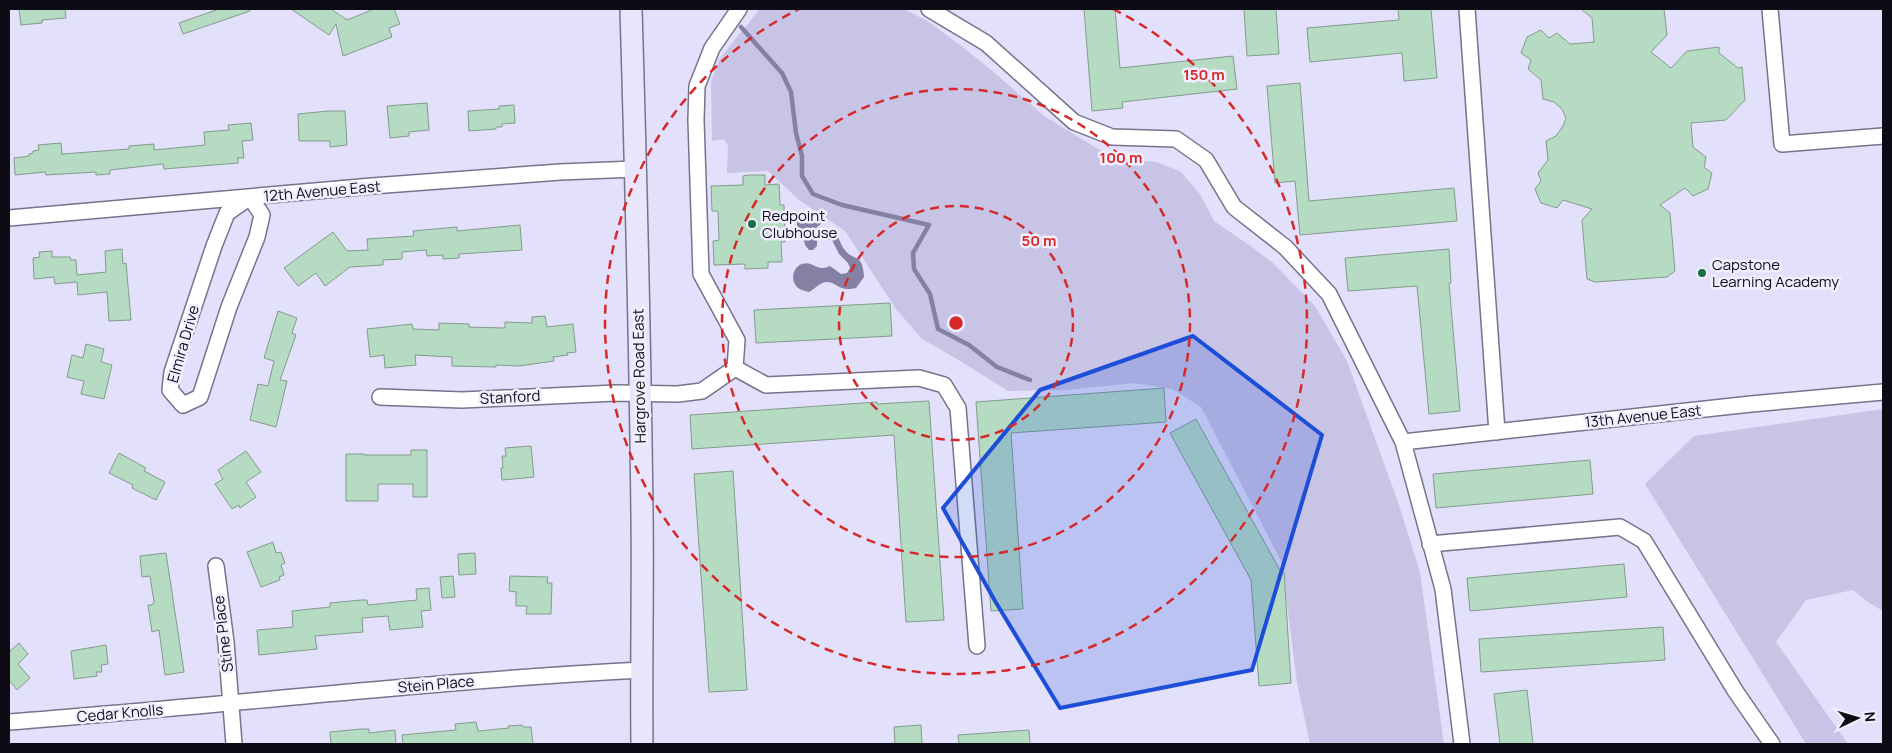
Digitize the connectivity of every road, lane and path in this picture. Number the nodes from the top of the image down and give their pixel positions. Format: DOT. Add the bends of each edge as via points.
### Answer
graph roads {
  1 [pos="631,9"];
  2 [pos="738,9"];
  3 [pos="929,9"];
  4 [pos="1467,9"];
  5 [pos="1770,9"];
  6 [pos="1883,136"];
  7 [pos="636,169"];
  8 [pos="250,196"];
  9 [pos="9,218"];
  10 [pos="734,368"];
  11 [pos="1883,392"];
  12 [pos="639,393"];
  13 [pos="380,398"];
  14 [pos="1497,432"];
  15 [pos="1403,442"];
  16 [pos="1430,544"];
  17 [pos="216,566"];
  18 [pos="978,646"];
  19 [pos="641,670"];
  20 [pos="231,703"];
  21 [pos="9,722"];
  22 [pos="234,744"];
  23 [pos="642,744"];
  24 [pos="1462,744"];
  25 [pos="1772,744"];
  1 -- 7 [label="main road, Hargrove Road East"];
  2 -- 10 [label="street" via="712,48 700,78 696,120 701,274 737,340"];
  3 -- 15 [label="street" via="986,43 1074,122 1112,137 1176,139 1206,160 1234,207 1284,247 1329,294"];
  4 -- 14 [label="street"];
  5 -- 6 [label="street" via="1782,144"];
  7 -- 8 [label="street, 12th Avenue East"];
  7 -- 12 [label="main road, Hargrove Road East"];
  8 -- 8 [label="street, Elmira Drive" via="227,213 172,372 170,390 183,405 200,397 229,307 257,237 262,216"];
  8 -- 9 [label="street, 12th Avenue East"];
  10 -- 12 [label="street, Stanford" via="702,391"];
  10 -- 18 [label="street" via="766,385 919,378 944,385 958,408"];
  11 -- 14 [label="street, 13th Avenue East"];
  12 -- 13 [label="street, Stanford" via="462,400"];
  12 -- 19 [label="main road, Hargrove Road East"];
  14 -- 15 [label="street, 13th Avenue East"];
  15 -- 16 [label="street"];
  16 -- 24 [label="street" via="1442,589"];
  16 -- 25 [label="street" via="1620,527 1644,541 1736,692"];
  17 -- 20 [label="street, Stine Place"];
  19 -- 20 [label="street, Stein Place" via="425,684"];
  19 -- 23 [label="main road, Hargrove Road East"];
  20 -- 21 [label="street, Cedar Knolls"];
  20 -- 22 [label="street, Stine Place"];
}
